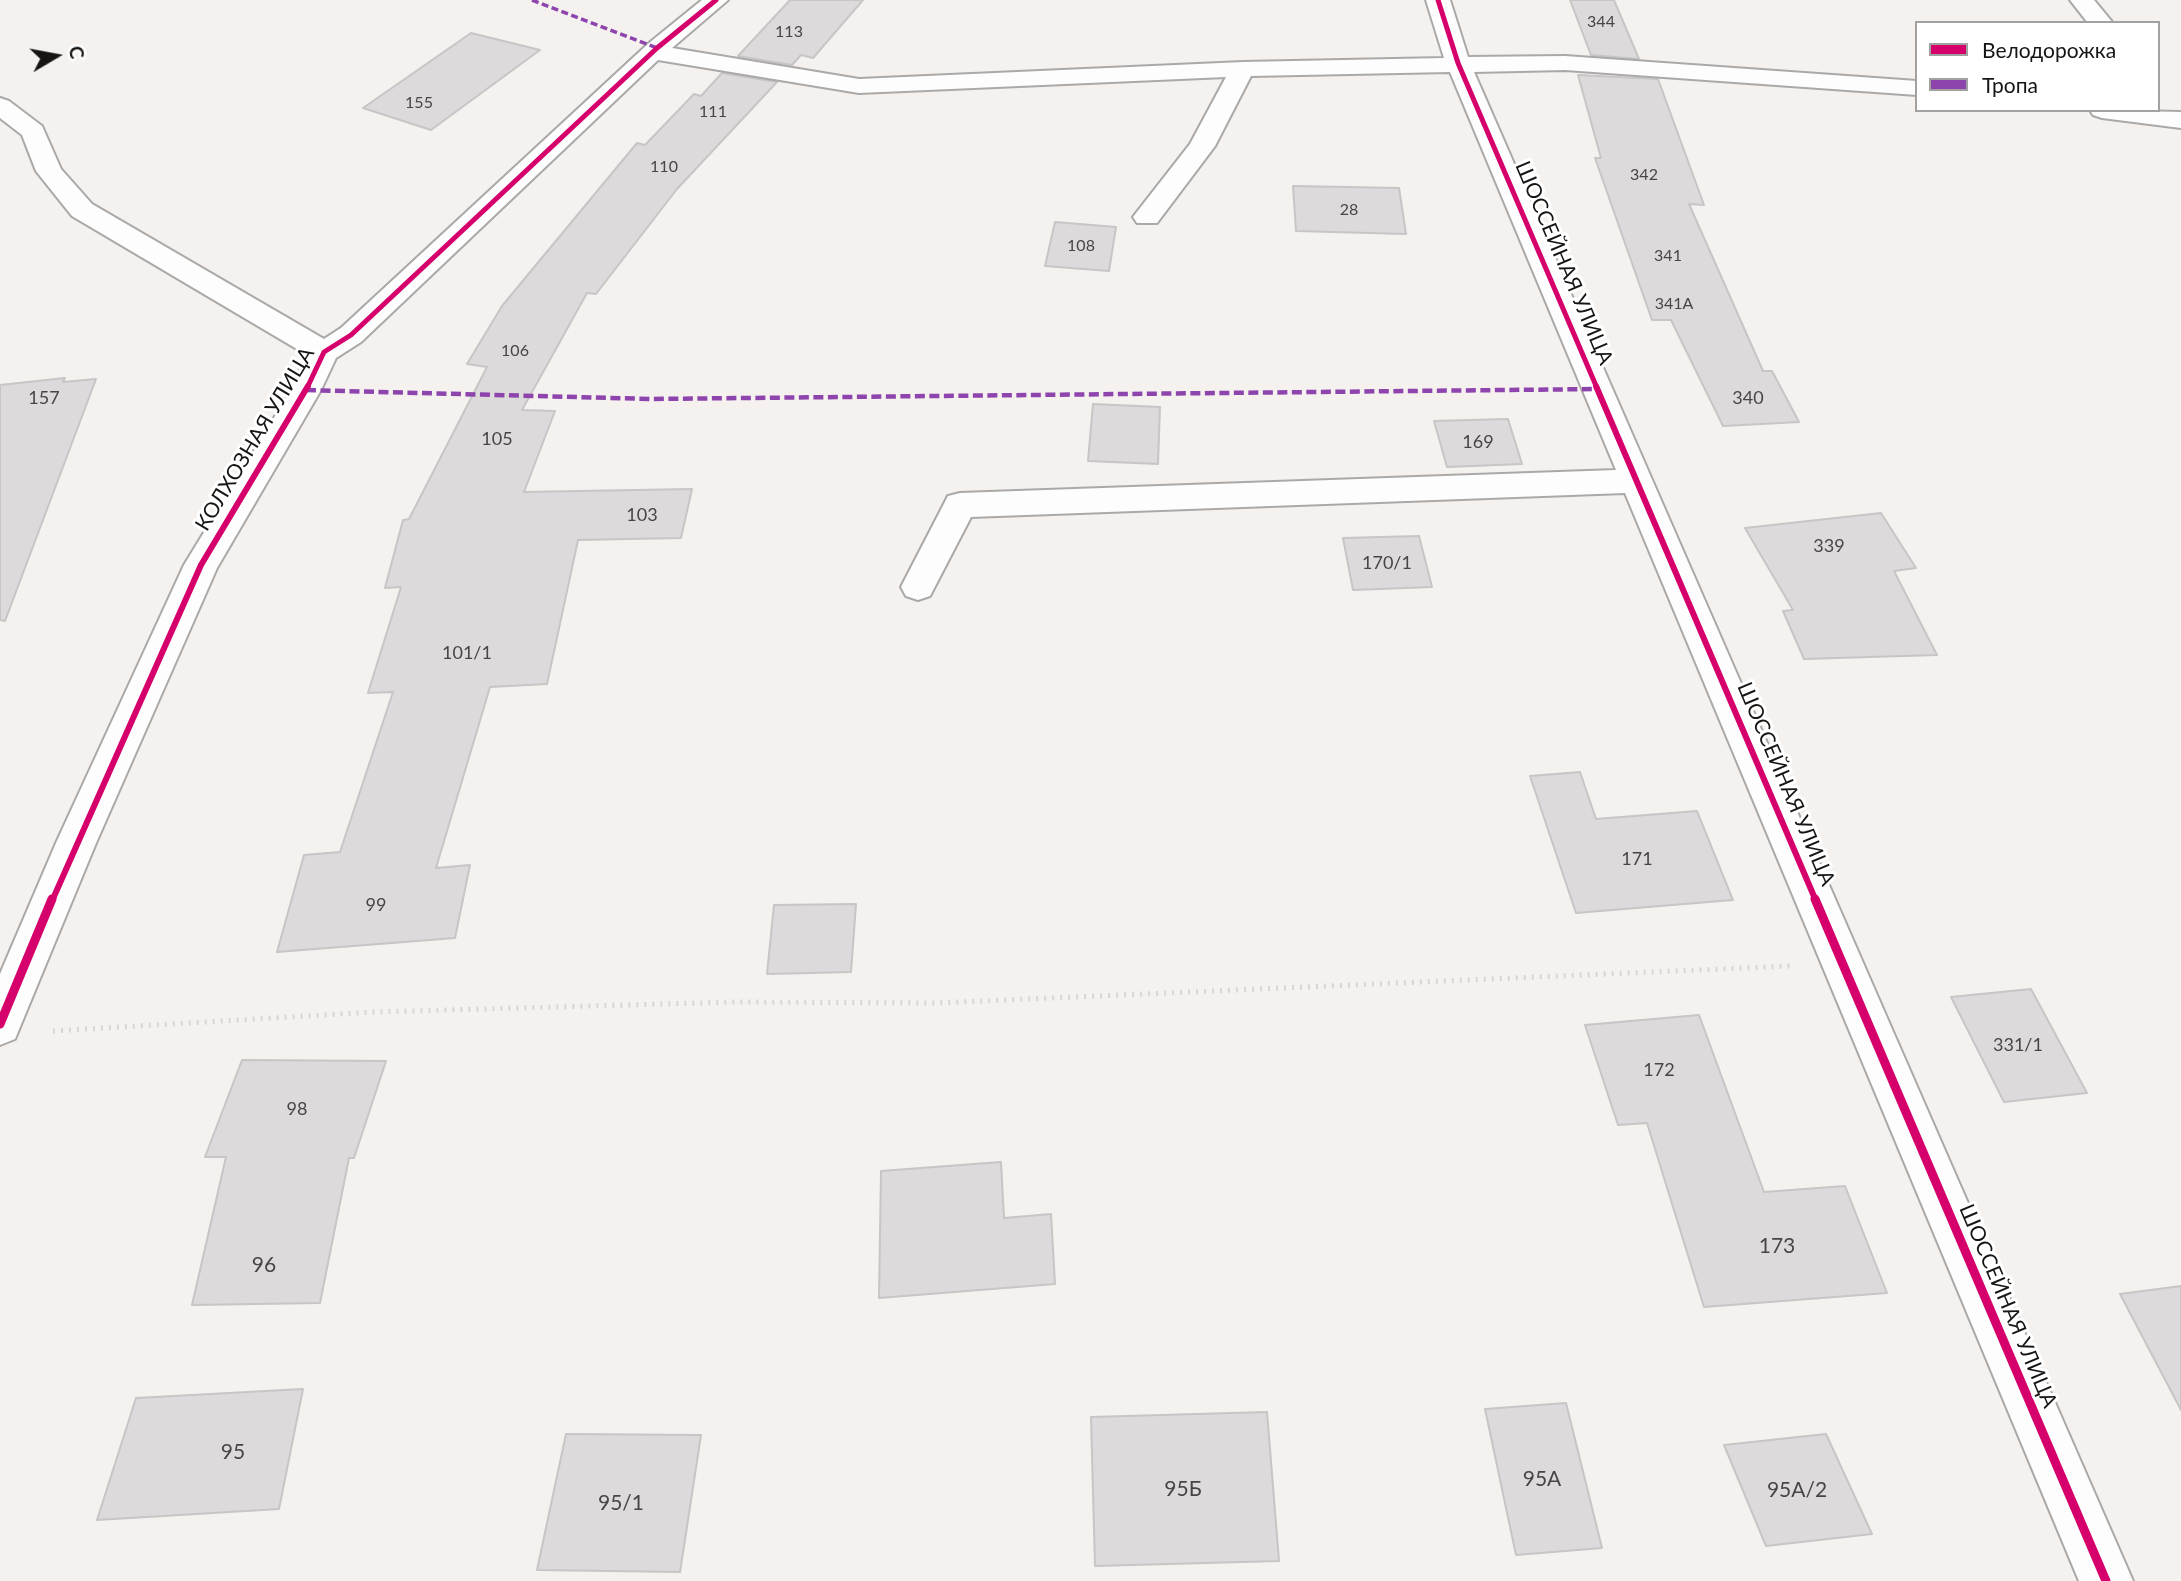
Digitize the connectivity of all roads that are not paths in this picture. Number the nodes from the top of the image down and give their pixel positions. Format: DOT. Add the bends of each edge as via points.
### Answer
graph roads {
  1 [pos="716,0"];
  2 [pos="1438,0"];
  3 [pos="2082,0"];
  4 [pos="2099,21"];
  5 [pos="653,52"];
  6 [pos="1458,63"];
  7 [pos="1243,69"];
  8 [pos="1915,88"];
  9 [pos="2160,92"];
  10 [pos="0,106"];
  11 [pos="2122,112"];
  12 [pos="2181,118"];
  13 [pos="1147,217"];
  14 [pos="324,352"];
  15 [pos="1636,481"];
  16 [pos="918,587"];
  17 [pos="0,1024"];
  18 [pos="2106,1581"];
  1 -- 5 [label="street, КОЛХОЗНАЯ УЛИЦА"];
  2 -- 6 [label="street, ШОССЕЙНАЯ УЛИЦА"];
  3 -- 4 [label="street"];
  5 -- 7 [label="street" via="859,86"];
  5 -- 14 [label="street, КОЛХОЗНАЯ УЛИЦА" via="351,335"];
  6 -- 7 [label="street"];
  6 -- 8 [label="street" via="1578,64"];
  6 -- 15 [label="street, ШОССЕЙНАЯ УЛИЦА"];
  7 -- 13 [label="street" via="1202,146"];
  9 -- 12 [label="street"];
  10 -- 14 [label="street" via="33,131 49,171 82,210"];
  11 -- 12 [label="street"];
  14 -- 17 [label="street, КОЛХОЗНАЯ УЛИЦА" via="201,565"];
  15 -- 16 [label="street" via="960,505"];
  15 -- 18 [label="street, ШОССЕЙНАЯ УЛИЦА"];
}
